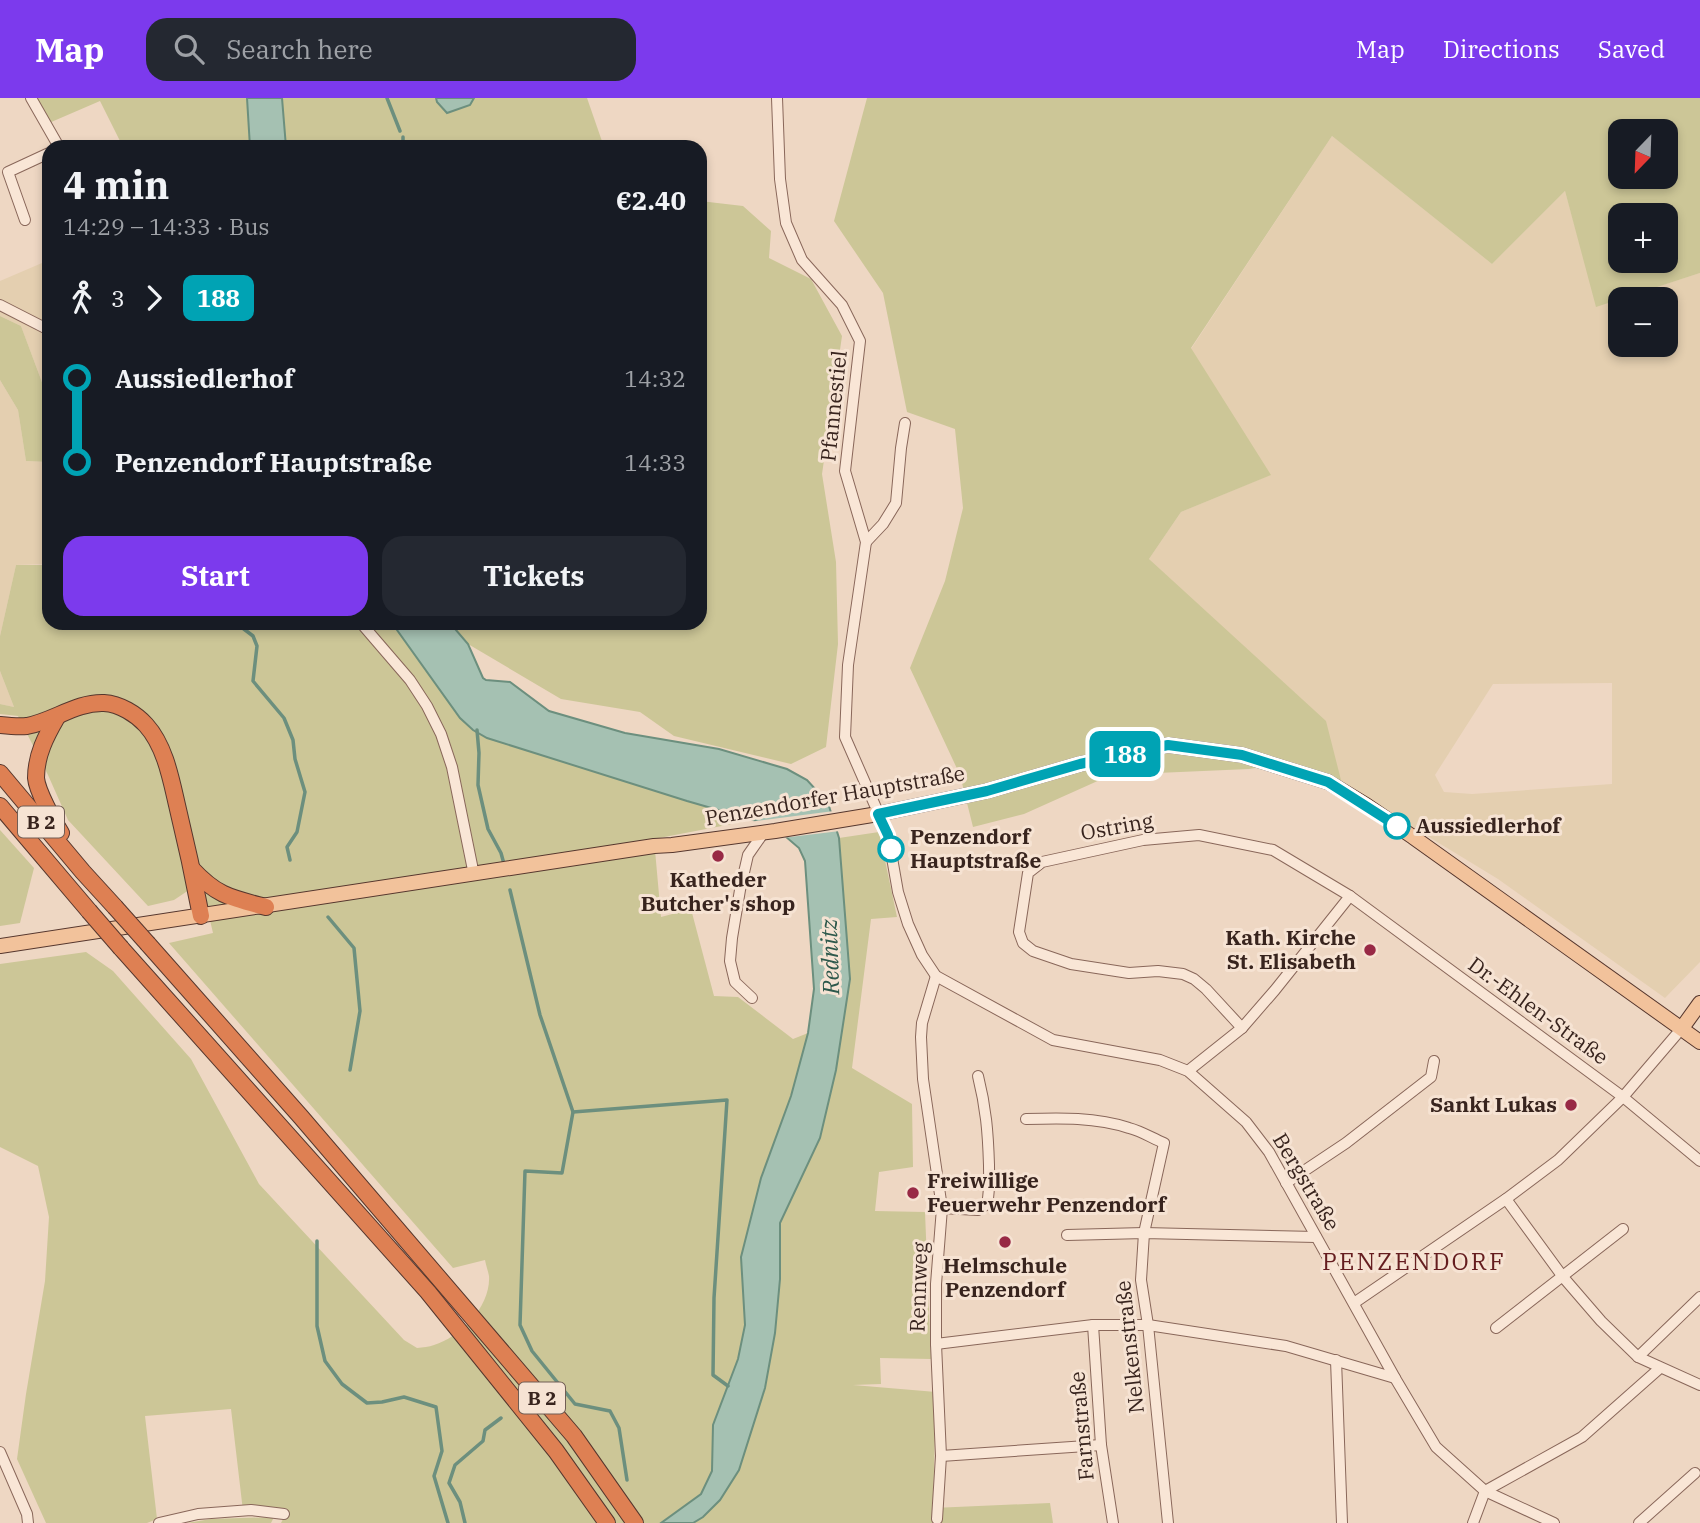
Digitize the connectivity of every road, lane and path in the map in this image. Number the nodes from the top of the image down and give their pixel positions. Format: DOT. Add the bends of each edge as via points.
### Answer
graph roads {
  1 [pos="31,98"];
  2 [pos="777,98"];
  3 [pos="55,140"];
  4 [pos="42,156"];
  5 [pos="4,173"];
  6 [pos="25,220"];
  7 [pos="0,305"];
  8 [pos="42,326"];
  9 [pos="905,423"];
  10 [pos="866,542"];
  11 [pos="367,630"];
  12 [pos="57,717"];
  13 [pos="0,725"];
  14 [pos="0,773"];
  15 [pos="0,806"];
  16 [pos="878,814"];
  17 [pos="0,816"];
  18 [pos="769,831"];
  19 [pos="28,840"];
  20 [pos="192,869"];
  21 [pos="83,872"];
  22 [pos="474,874"];
  23 [pos="1350,896"];
  24 [pos="265,907"];
  25 [pos="201,916"];
  26 [pos="0,946"];
  27 [pos="936,976"];
  28 [pos="752,998"];
  29 [pos="1700,1003"];
  30 [pos="1242,1028"];
  31 [pos="1682,1028"];
  32 [pos="1700,1042"];
  33 [pos="1434,1060"];
  34 [pos="1188,1071"];
  35 [pos="978,1076"];
  36 [pos="1623,1097"];
  37 [pos="1026,1119"];
  38 [pos="1700,1161"];
  39 [pos="1286,1183"];
  40 [pos="1506,1199"];
  41 [pos="942,1208"];
  42 [pos="1623,1230"];
  43 [pos="1144,1233"];
  44 [pos="1067,1235"];
  45 [pos="1316,1237"];
  46 [pos="1563,1277"];
  47 [pos="1700,1297"];
  48 [pos="1354,1303"];
  49 [pos="1093,1325"];
  50 [pos="1148,1325"];
  51 [pos="1496,1328"];
  52 [pos="936,1344"];
  53 [pos="1638,1357"];
  54 [pos="1336,1360"];
  55 [pos="1660,1368"];
  56 [pos="1395,1378"];
  57 [pos="1700,1385"];
  58 [pos="1101,1445"];
  59 [pos="0,1452"];
  60 [pos="941,1456"];
  61 [pos="1695,1473"];
  62 [pos="1485,1491"];
  63 [pos="284,1514"];
  64 [pos="28,1518"];
  65 [pos="937,1519"];
  66 [pos="35,1523"];
  67 [pos="159,1523"];
  68 [pos="607,1523"];
  69 [pos="635,1523"];
  70 [pos="1113,1523"];
  71 [pos="1168,1523"];
  72 [pos="1342,1523"];
  73 [pos="1473,1523"];
  74 [pos="1554,1523"];
  75 [pos="1639,1523"];
  1 -- 3 [label="street"];
  2 -- 10 [label="street, Pfannestiel" via="786,223 802,260 842,305 860,341 845,471"];
  4 -- 5 [label="street"];
  5 -- 6 [label="street"];
  7 -- 8 [label="street"];
  9 -- 10 [label="street" via="896,503"];
  10 -- 16 [label="street, Pfannestiel" via="848,665 845,737"];
  11 -- 22 [label="street" via="410,680 441,734 453,767"];
  12 -- 13 [label="highway" via="25,726"];
  12 -- 20 [label="highway" via="73,708 105,703 131,713 147,726 171,779"];
  12 -- 21 [label="highway" via="41,744 36,780"];
  14 -- 21 [label="highway, B 2"];
  15 -- 19 [label="highway, B 2"];
  16 -- 18 [label="main road, Penzendorfer Hauptstraße"];
  16 -- 27 [label="street" via="888,835 908,924"];
  16 -- 31 [label="main road, Penzendorfer Hauptstraße" via="1168,745 1242,755 1328,782 1366,805"];
  17 -- 19 [label="highway"];
  18 -- 22 [label="main road, Penzendorfer Hauptstraße"];
  18 -- 28 [label="street" via="748,855 730,961 735,982"];
  19 -- 68 [label="highway, B 2, bridge" via="428,1292 556,1451"];
  20 -- 24 [label="highway" via="214,890"];
  20 -- 25 [label="highway"];
  21 -- 69 [label="highway, B 2, bridge" via="441,1279 574,1436"];
  22 -- 24 [label="main road, Penzendorfer Hauptstraße"];
  23 -- 30 [label="street"];
  23 -- 30 [label="street, Ostring" via="1273,850 1199,835 1143,840 1042,862 1028,873 1019,932 1033,951 1071,964 1129,973 1183,974 1206,989"];
  23 -- 36 [label="street, Dr.-Ehlen-Straße"];
  24 -- 25 [label="main road, Penzendorfer Hauptstraße"];
  25 -- 26 [label="main road, Penzendorfer Hauptstraße"];
  27 -- 34 [label="street, Bergstraße" via="1053,1040 1160,1060"];
  27 -- 41 [label="street, Rennweg" via="921,1037"];
  29 -- 31 [label="main road"];
  30 -- 34 [label="street"];
  31 -- 32 [label="main road, Penzendorfer Hauptstraße"];
  31 -- 36 [label="street"];
  33 -- 39 [label="street" via="1431,1077"];
  34 -- 39 [label="street, Bergstraße" via="1246,1122"];
  35 -- 41 [label="street" via="986,1107 990,1194 987,1204 978,1210"];
  36 -- 38 [label="street, Dr.-Ehlen-Straße"];
  36 -- 40 [label="street" via="1558,1160"];
  37 -- 43 [label="street, Nelkenstraße" via="1099,1122 1129,1128 1164,1143"];
  39 -- 45 [label="street, Bergstraße"];
  40 -- 46 [label="street"];
  40 -- 48 [label="street"];
  41 -- 52 [label="street, Rennweg"];
  42 -- 46 [label="street"];
  43 -- 44 [label="street"];
  43 -- 45 [label="street"];
  43 -- 50 [label="street, Nelkenstraße" via="1140,1280"];
  45 -- 48 [label="street, Bergstraße"];
  46 -- 51 [label="street"];
  46 -- 53 [label="street"];
  47 -- 53 [label="street"];
  48 -- 56 [label="street, Bergstraße"];
  49 -- 50 [label="street"];
  49 -- 52 [label="street"];
  49 -- 58 [label="street, Farnstraße"];
  50 -- 54 [label="street" via="1286,1346"];
  50 -- 71 [label="street, Nelkenstraße"];
  52 -- 60 [label="street, Rennweg"];
  53 -- 55 [label="street"];
  54 -- 56 [label="street"];
  54 -- 72 [label="street"];
  55 -- 57 [label="street"];
  55 -- 62 [label="street" via="1582,1437"];
  56 -- 62 [label="street, Bergstraße" via="1436,1447"];
  58 -- 60 [label="street"];
  58 -- 70 [label="street, Farnstraße"];
  59 -- 64 [label="street"];
  60 -- 65 [label="street, Rennweg"];
  61 -- 75 [label="street"];
  62 -- 73 [label="street"];
  62 -- 74 [label="street, Bergstraße"];
  63 -- 67 [label="street" via="251,1510"];
  64 -- 66 [label="street"];
}
